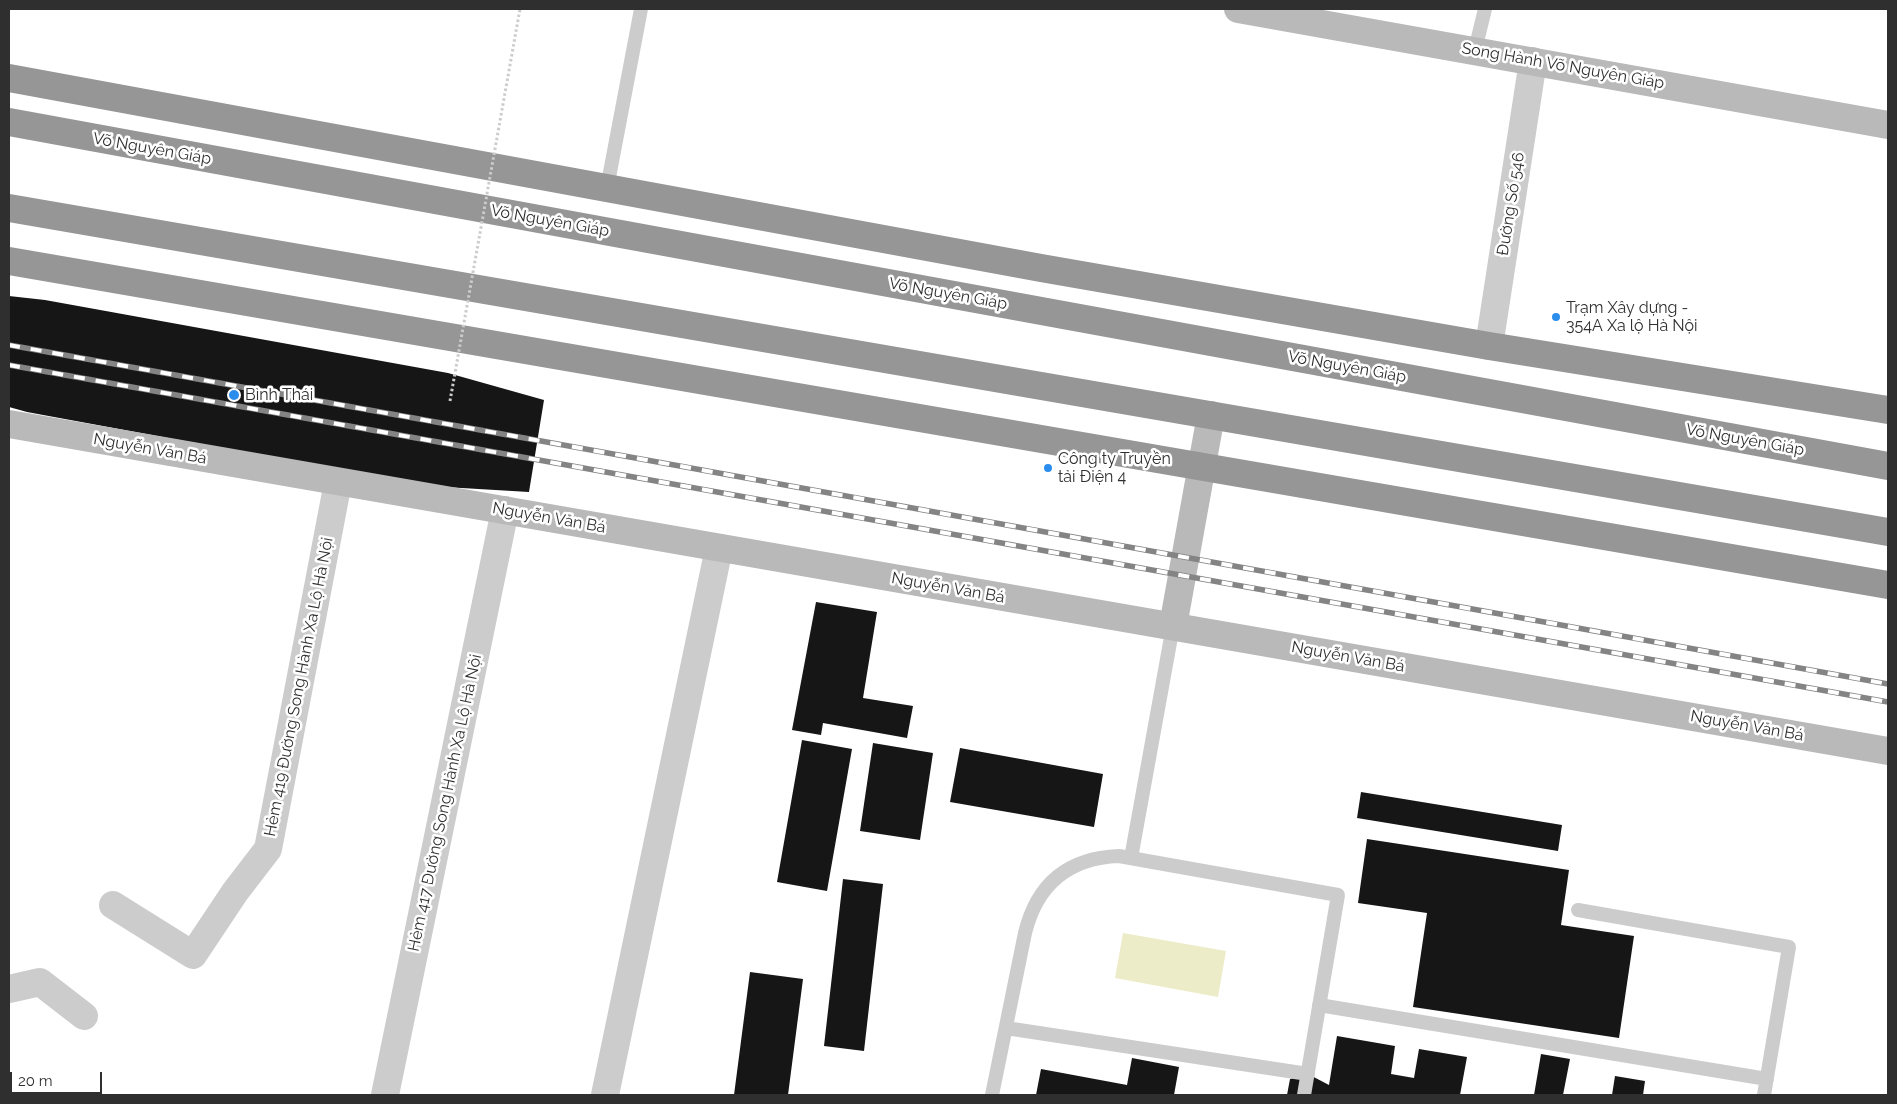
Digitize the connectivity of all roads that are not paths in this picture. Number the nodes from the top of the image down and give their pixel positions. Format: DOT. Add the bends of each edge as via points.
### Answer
graph roads {
  1 [pos="641,9"];
  2 [pos="1238,9"];
  3 [pos="1485,9"];
  4 [pos="1475,50"];
  5 [pos="1533,61"];
  6 [pos="9,78"];
  7 [pos="9,122"];
  8 [pos="1888,125"];
  9 [pos="607,188"];
  10 [pos="9,208"];
  11 [pos="9,261"];
  12 [pos="1489,346"];
  13 [pos="1888,410"];
  14 [pos="1211,415"];
  15 [pos="9,424"];
  16 [pos="1888,466"];
  17 [pos="1202,467"];
  18 [pos="338,482"];
  19 [pos="505,510"];
  20 [pos="1888,532"];
  21 [pos="719,548"];
  22 [pos="1888,585"];
  23 [pos="1173,626"];
  24 [pos="1888,750"];
  25 [pos="1130,858"];
  26 [pos="113,905"];
  27 [pos="1578,910"];
  28 [pos="9,989"];
  29 [pos="1320,1005"];
  30 [pos="84,1016"];
  31 [pos="1006,1028"];
  32 [pos="1308,1074"];
  33 [pos="1767,1079"];
  34 [pos="386,1095"];
  35 [pos="605,1095"];
  36 [pos="992,1095"];
  37 [pos="1304,1095"];
  38 [pos="1764,1095"];
  1 -- 9 [label="lane"];
  2 -- 4 [label="main road, Song Hành Võ Nguyên Giáp"];
  3 -- 4 [label="lane"];
  4 -- 5 [label="main road, Song Hành Võ Nguyên Giáp"];
  5 -- 8 [label="main road, Song Hành Võ Nguyên Giáp"];
  5 -- 12 [label="street, Đường Số 546"];
  6 -- 9 [label="highway"];
  7 -- 16 [label="highway, Võ Nguyên Giáp"];
  9 -- 12 [label="highway" via="1061,272"];
  10 -- 14 [label="highway"];
  11 -- 17 [label="highway"];
  12 -- 13 [label="highway"];
  14 -- 17 [label="main road"];
  14 -- 20 [label="highway"];
  15 -- 18 [label="main road, Nguyễn Văn Bá"];
  17 -- 22 [label="highway"];
  17 -- 23 [label="main road"];
  18 -- 19 [label="main road, Nguyễn Văn Bá"];
  18 -- 26 [label="street, Hẻm 419 Đường Song Hành Xa Lộ Hà Nội" via="268,849 193,955"];
  19 -- 21 [label="main road, Nguyễn Văn Bá"];
  19 -- 34 [label="street, Hẻm 417 Đường Song Hành Xa Lộ Hà Nội"];
  21 -- 23 [label="main road, Nguyễn Văn Bá"];
  21 -- 35 [label="street"];
  23 -- 24 [label="main road, Nguyễn Văn Bá"];
  23 -- 25 [label="lane"];
  25 -- 29 [label="lane" via="1338,895"];
  25 -- 31 [label="lane" via="1111,856 1086,860 1058,876 1036,901 1029,917"];
  27 -- 33 [label="lane" via="1789,947"];
  28 -- 30 [label="street" via="40,982"];
  29 -- 32 [label="lane"];
  29 -- 33 [label="lane"];
  31 -- 32 [label="lane"];
  31 -- 36 [label="lane"];
  32 -- 37 [label="lane"];
  33 -- 38 [label="lane"];
}
